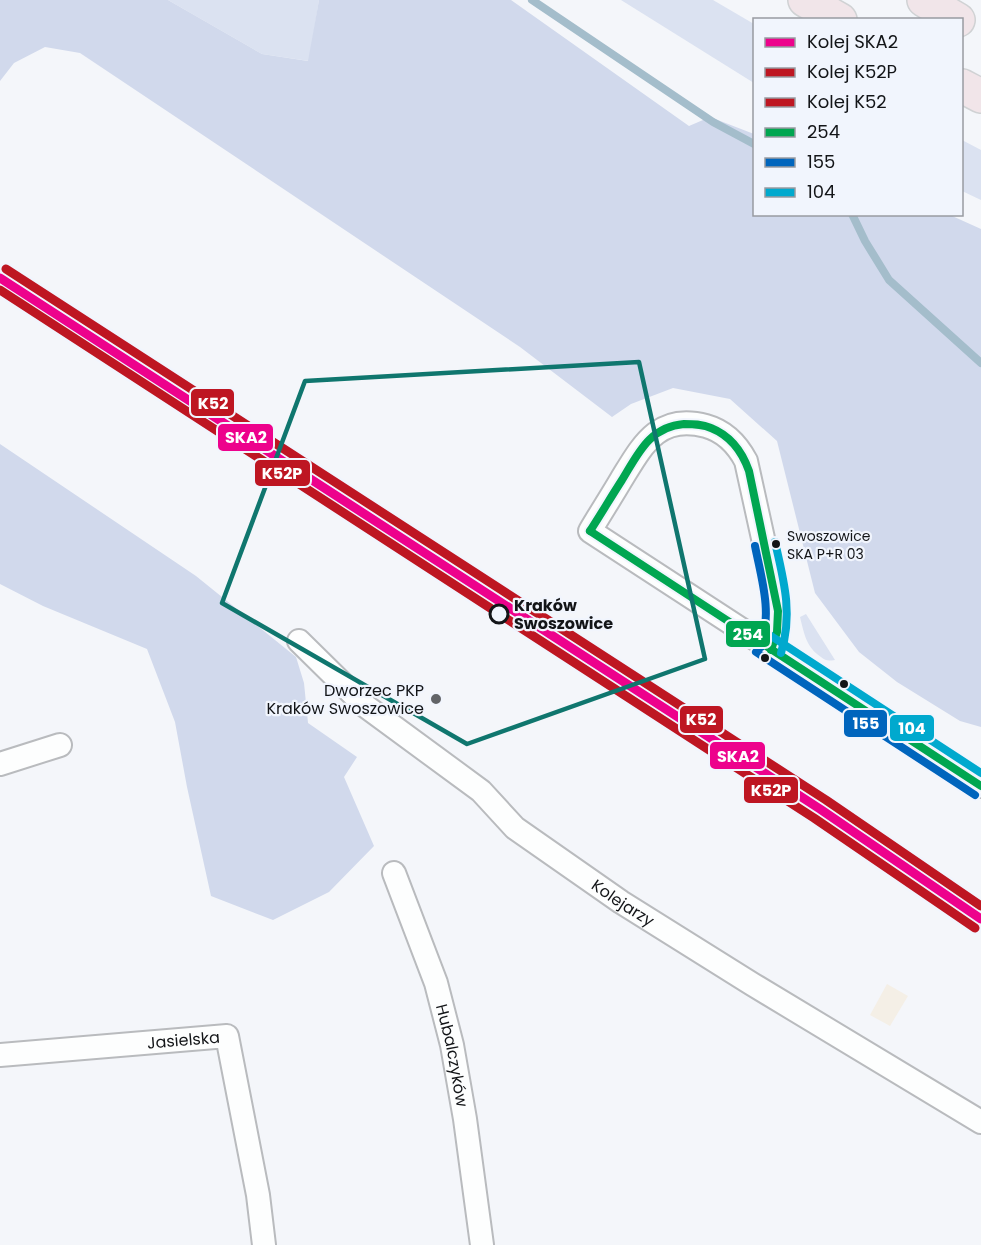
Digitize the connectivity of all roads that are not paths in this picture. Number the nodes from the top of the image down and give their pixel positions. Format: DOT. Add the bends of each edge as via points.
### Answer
graph roads {
  1 [pos="805,0"];
  2 [pos="924,0"];
  3 [pos="836,18"];
  4 [pos="956,18"];
  5 [pos="963,22"];
  6 [pos="981,32"];
  7 [pos="963,87"];
  8 [pos="981,96"];
  9 [pos="299,641"];
  10 [pos="771,650"];
  11 [pos="60,746"];
  12 [pos="0,764"];
  13 [pos="981,786"];
  14 [pos="394,873"];
  15 [pos="0,1054"];
  16 [pos="981,1122"];
  17 [pos="264,1245"];
  18 [pos="482,1245"];
  1 -- 3 [label="highway"];
  2 -- 4 [label="highway"];
  5 -- 6 [label="highway"];
  7 -- 8 [label="highway"];
  9 -- 16 [label="street, Kolejarzy" via="364,705 481,790 515,828 621,902"];
  10 -- 10 [label="street" via="590,531 642,446 655,434 674,425 711,428 736,444 746,461 777,602 777,632"];
  10 -- 13 [label="street"];
  11 -- 12 [label="street"];
  14 -- 18 [label="street, Hubalczyków" via="436,983 452,1045"];
  15 -- 17 [label="street, Jasielska" via="227,1036"];
}
